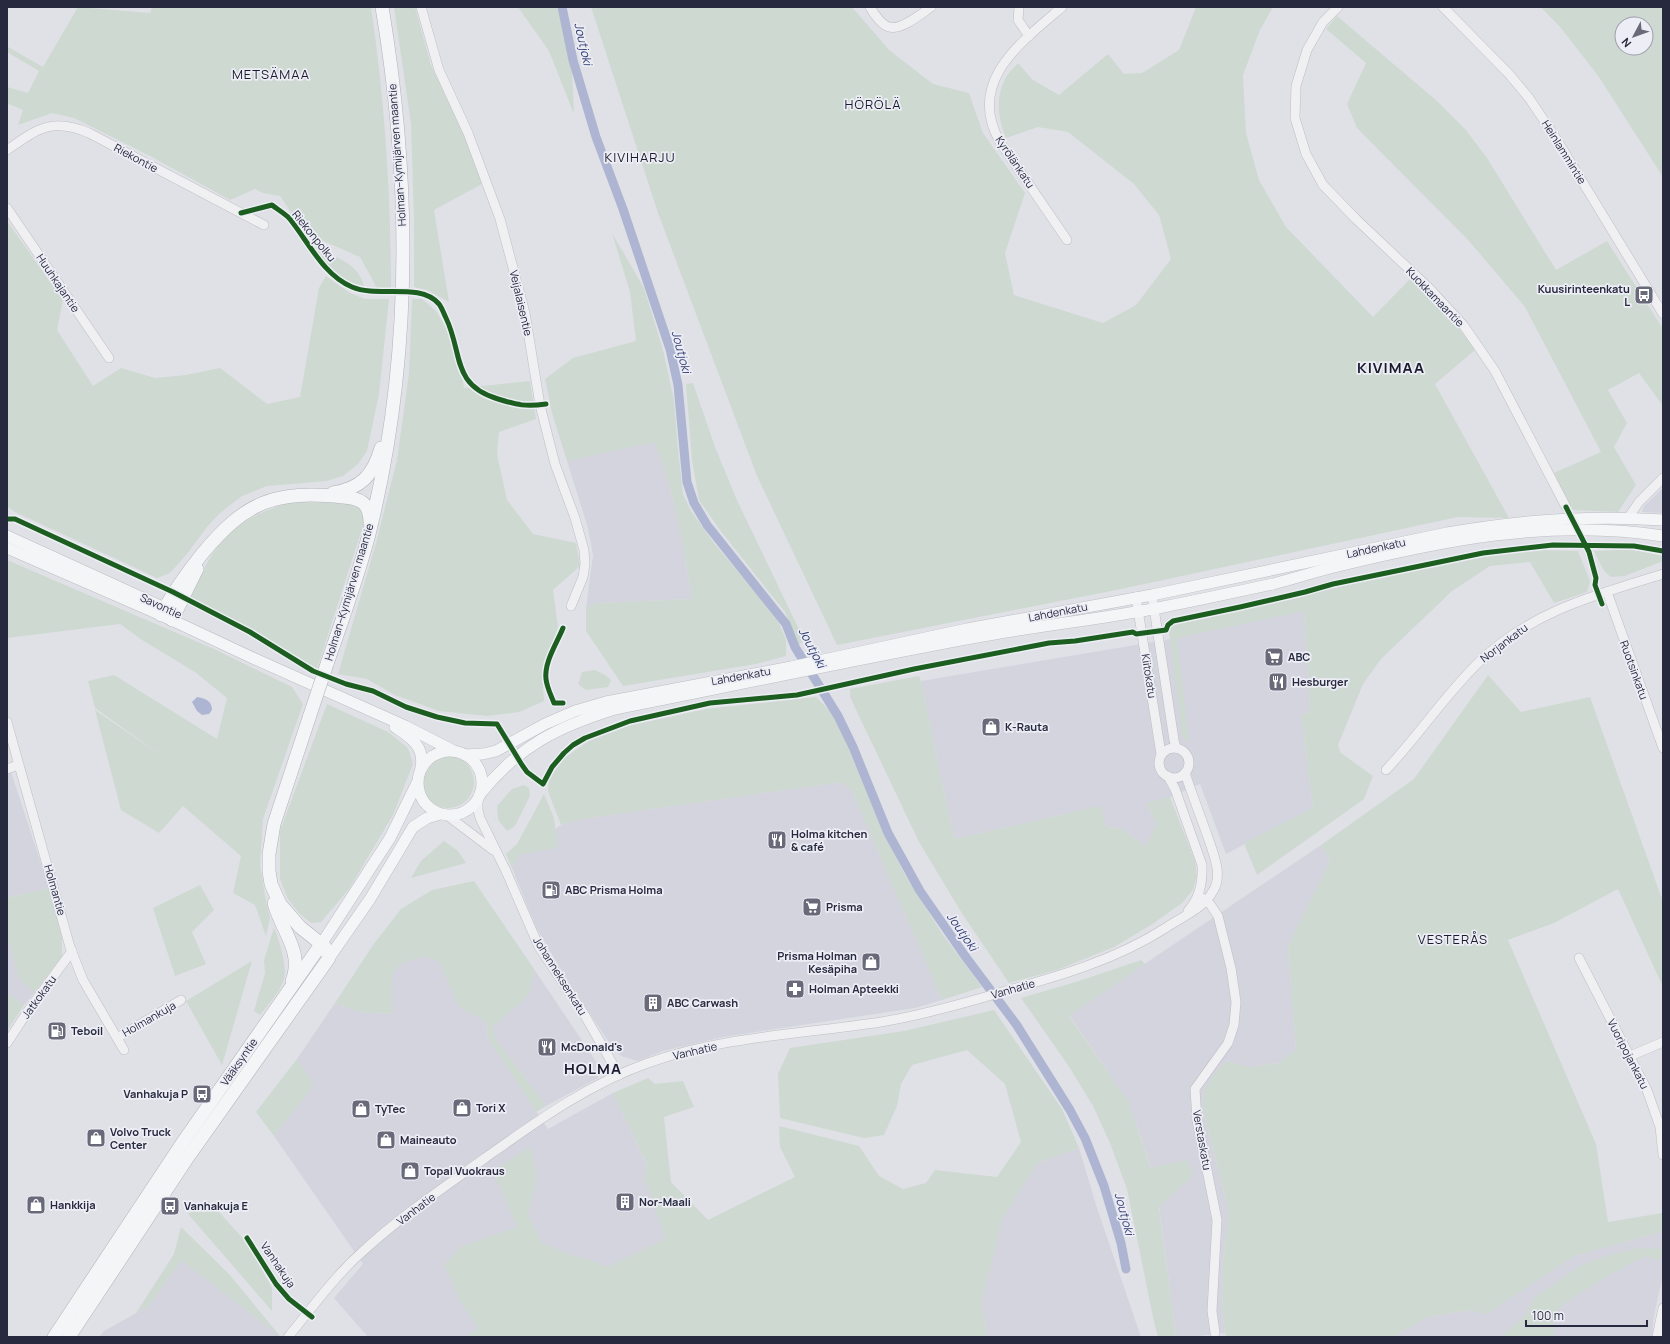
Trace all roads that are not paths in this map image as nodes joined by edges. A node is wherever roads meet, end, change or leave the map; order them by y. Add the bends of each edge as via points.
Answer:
1 (382, 7) edge
2 (421, 7) edge
3 (870, 7) edge
4 (931, 7) edge
5 (1019, 7) edge
6 (1338, 7) edge
7 (1443, 7) edge
8 (1060, 8) edge
9 (1028, 36) junction
10 (7, 150) edge
11 (7, 208) edge
12 (264, 225) dead end
13 (1067, 240) dead end
14 (1663, 314) edge
15 (109, 358) dead end
16 (393, 402) junction
17 (1663, 478) edge
18 (323, 495) junction
19 (1566, 507) dead end
20 (1628, 518) junction
21 (1663, 520) edge
22 (1554, 524) junction
23 (370, 530) junction
24 (7, 536) edge
25 (1663, 536) edge
26 (7, 548) edge
27 (1663, 574) edge
28 (1607, 592) junction
29 (1152, 595) junction
30 (1136, 597) junction
31 (571, 606) dead end
32 (1154, 609) junction
33 (1138, 612) junction
34 (169, 614) junction
35 (837, 661) junction
36 (792, 670) junction
37 (368, 709) junction
38 (7, 722) edge
39 (1176, 748) junction
40 (1663, 748) edge
41 (454, 751) junction
42 (1161, 754) junction
43 (465, 755) junction
44 (18, 765) junction
45 (421, 768) junction
46 (7, 769) edge
47 (1386, 770) dead end
48 (1184, 773) junction
49 (1168, 776) junction
50 (417, 783) junction
51 (479, 796) junction
52 (444, 815) junction
53 (497, 853) junction
54 (271, 884) junction
55 (1202, 897) junction
56 (322, 943) junction
57 (72, 951) junction
58 (329, 958) junction
59 (1579, 958) dead end
60 (283, 998) junction
61 (181, 1000) dead end
62 (117, 1038) junction
63 (1663, 1042) edge
64 (7, 1043) edge
65 (124, 1050) dead end
66 (1630, 1056) junction
67 (618, 1075) junction
68 (1663, 1155) edge
69 (1663, 1308) edge
70 (1215, 1334) dead end
71 (54, 1337) edge
72 (69, 1337) edge
73 (288, 1337) edge
74 (1657, 1337) edge

1 - 16 highway, Holman–Kymijärven maantie via 402,187 402,304
2 - 31 street, Veijalaisentie via 439,70 468,132 500,219 525,313 540,405 555,464 584,550 583,577
3 - 4 street via 889,27 897,28
5 - 9 street via 1018,20
6 - 19 street, Kuokkamaantie via 1323,22 1307,50 1296,86 1295,118 1306,154 1323,185 1430,289 1464,326 1495,371
7 - 14 street, Heinlammintie via 1513,78 1528,98 1557,140
8 - 9 street, Kyrölänkatu
9 - 13 street, Kyrölänkatu via 1003,64 995,80 989,96 990,118 1000,142
10 - 12 street, Riekontie via 34,131 54,126 73,126
11 - 15 street, Huuhkajantie
16 - 18 highway via 378,456 369,474 350,489
16 - 23 highway, Holman–Kymijärven maantie
17 - 20 street via 1638,502
18 - 23 highway via 362,501 369,510
18 - 34 highway via 288,496 259,504 233,521 208,547
20 - 21 main road, Lahdenkatu
20 - 22 main road, Lahdenkatu via 1584,517
22 - 25 main road, Lahdenkatu
22 - 29 main road, Lahdenkatu via 1491,525
22 - 32 main road, Lahdenkatu via 1417,549 1330,568 1273,584
23 - 54 highway, Holman–Kymijärven maantie, bridge via 271,835
24 - 34 main road, Savontie
26 - 34 main road, Savontie
27 - 28 street, Norjankatu
28 - 40 street, Ruotsinkatu
28 - 47 street, Norjankatu via 1537,619 1500,644 1461,681
29 - 30 main road, Lahdenkatu
29 - 32 street, Kiitokatu
30 - 33 street, Kiitokatu
30 - 35 main road, Lahdenkatu via 967,628
32 - 33 main road, Lahdenkatu
32 - 39 street, Kiitokatu
33 - 35 main road, Lahdenkatu
33 - 42 street, Kiitokatu
34 - 37 main road, Savontie via 255,659
35 - 36 main road, Lahdenkatu
36 - 43 main road, Lahdenkatu via 606,702 575,711 545,724 496,751
36 - 51 main road, Lahdenkatu via 615,709 587,718 524,750 506,764
37 - 41 main road, Savontie
37 - 45 main road, Savontie via 410,738 422,756
38 - 44 street, Holmantie
39 - 42 street via 1168,749
39 - 48 street via 1187,757 1188,766
41 - 43 main road
41 - 45 main road via 433,756
42 - 49 street via 1159,766
43 - 51 main road via 476,764 479,771
44 - 46 street
44 - 57 street, Holmantie
45 - 50 main road
48 - 49 street via 1177,777
48 - 55 street via 1217,866 1215,889
49 - 55 street via 1202,865
50 - 52 main road via 424,803
50 - 56 main road, Vääksyntie via 390,838
51 - 52 main road via 466,811
51 - 53 street, Johanneksenkatu via 480,818
52 - 53 street, Johanneksenkatu via 464,826
52 - 58 main road, Vääksyntie via 427,818 413,828 370,899
53 - 67 street, Johanneksenkatu via 539,947 584,1014
54 - 56 highway, Holman–Kymijärven maantie via 280,904 288,914 300,927
54 - 60 highway via 275,906 291,942 296,963 294,975
55 - 67 street, Vanhatie via 1180,919 1158,933 1106,959 1059,976 918,1015 768,1036 687,1051
55 - 70 street, Verstaskatu via 1214,909 1222,927 1236,1002 1234,1025 1228,1043 1195,1089 1197,1120 1217,1220 1212,1311
56 - 58 highway, Holman–Kymijärven maantie via 328,951
56 - 60 highway, Vääksyntie
57 - 62 street, Holmantie via 83,980
57 - 64 street, Jatkokatu
58 - 72 highway, Vääksyntie via 188,1157
59 - 66 street, Vuoripojankatu
60 - 71 highway, Vääksyntie via 181,1145
61 - 62 street, Holmankuja
62 - 65 street, Holmantie
63 - 66 street
66 - 68 street, Vuoripojankatu via 1656,1114
67 - 73 street, Vanhatie via 533,1124 380,1236 347,1267
69 - 74 street

